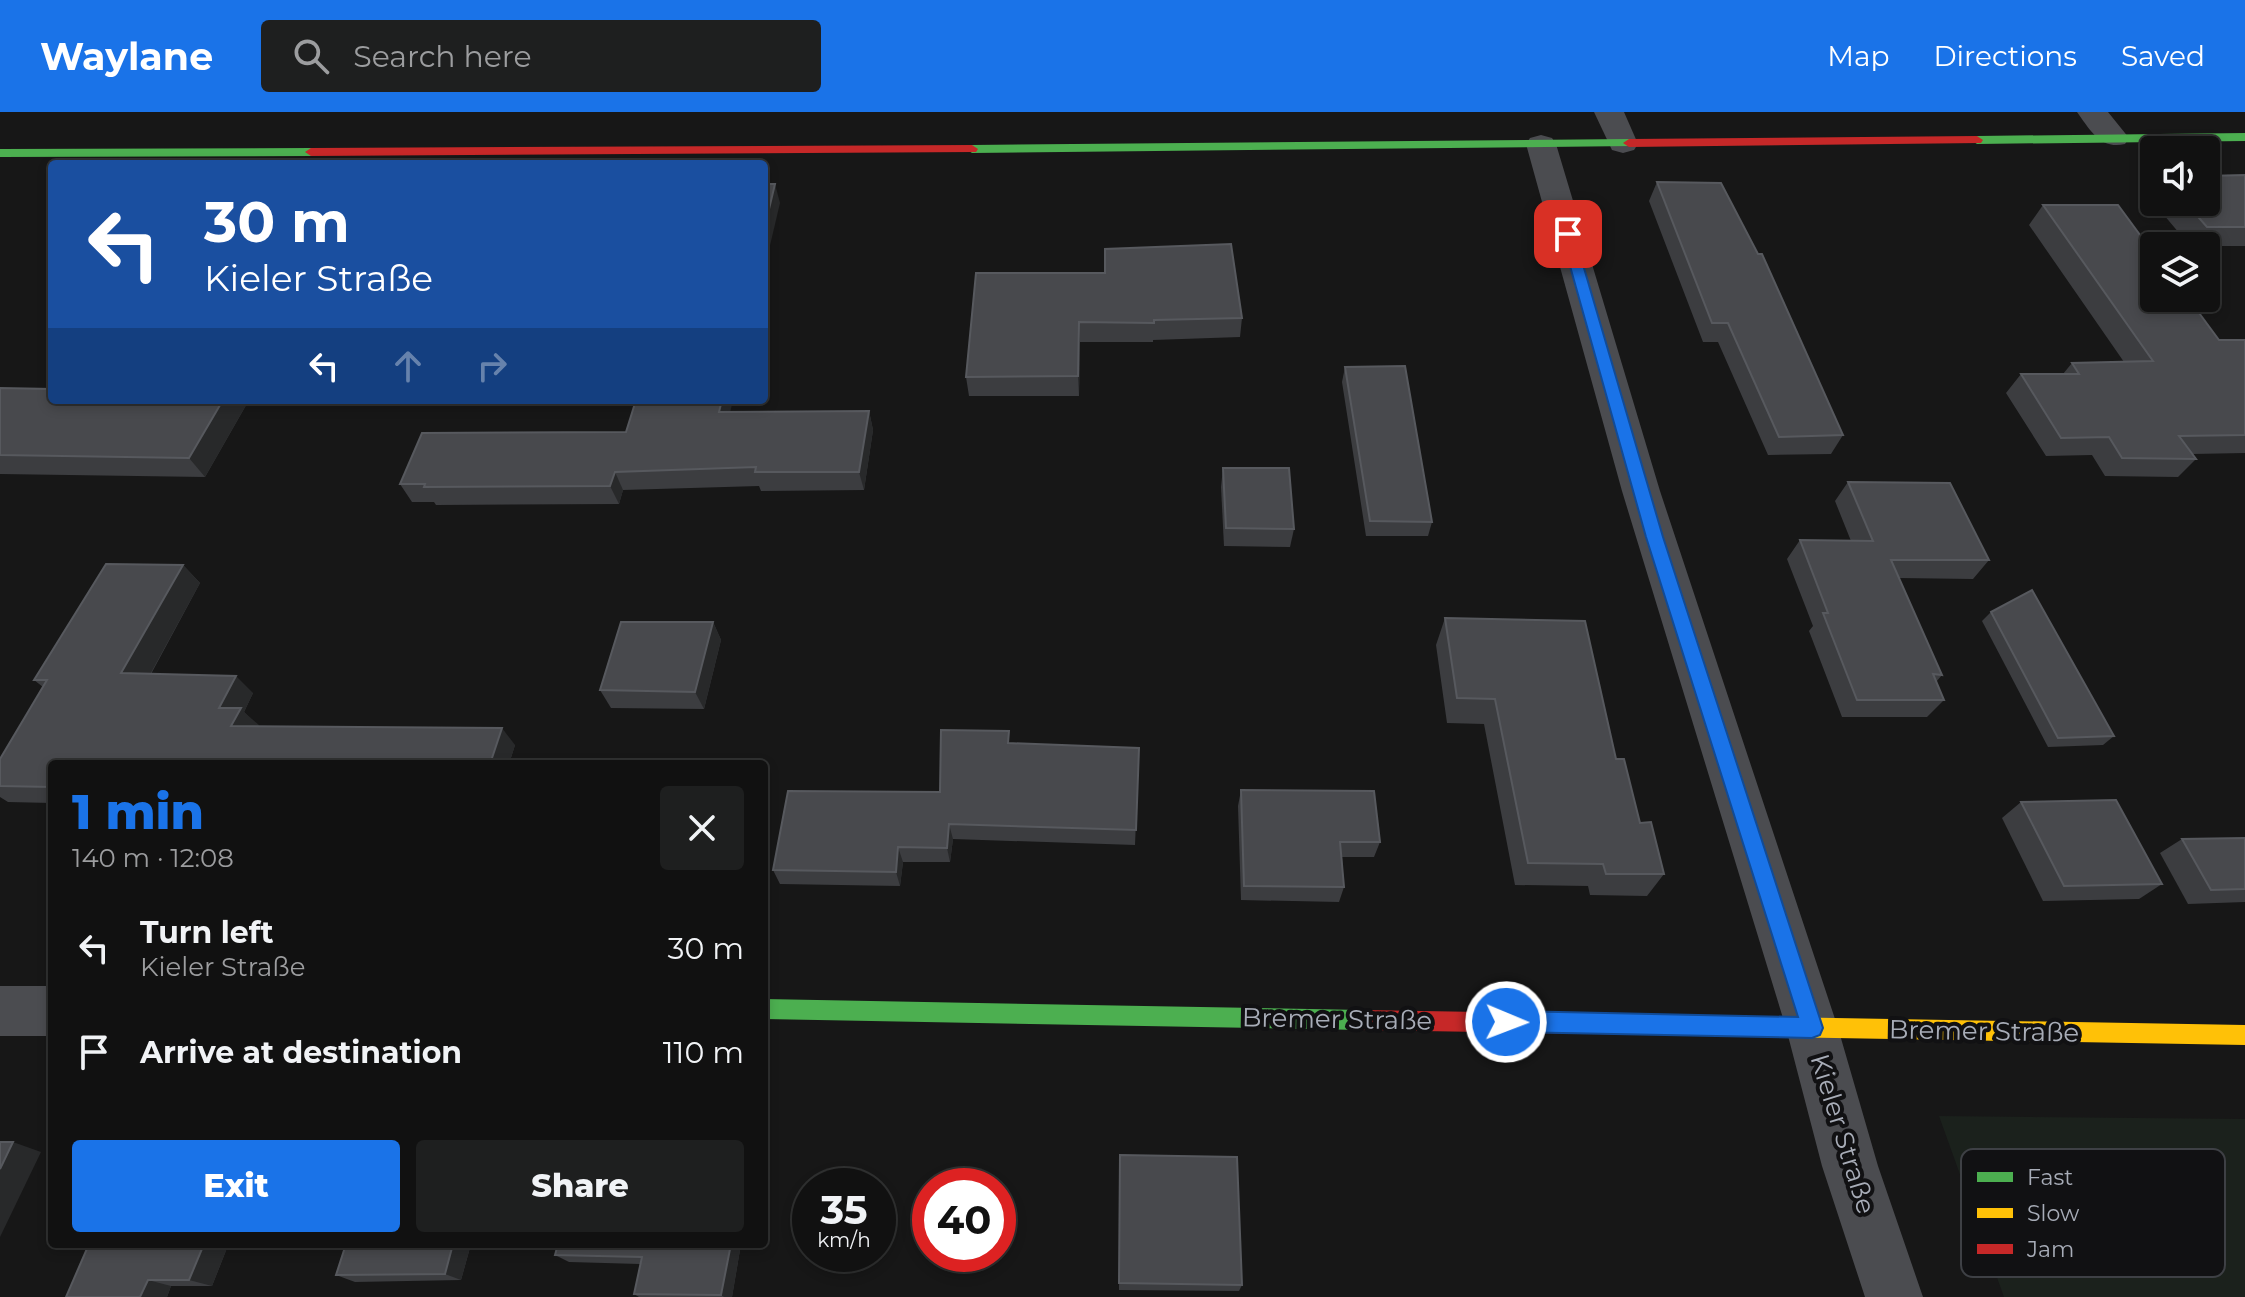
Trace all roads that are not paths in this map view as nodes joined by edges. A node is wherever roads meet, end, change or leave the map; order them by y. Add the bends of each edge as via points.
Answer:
1 (1609, 112) edge
2 (2092, 112) edge
3 (1273, 124) dead end
4 (2245, 137) edge
5 (2114, 138) junction
6 (1541, 144) junction
7 (1623, 144) junction
8 (1281, 147) junction
9 (0, 153) edge
10 (768, 1009) edge
11 (0, 1011) edge
12 (48, 1011) edge
13 (1812, 1028) junction
14 (2245, 1035) edge
15 (1894, 1297) edge

1 - 7 street
2 - 5 street
3 - 8 street
4 - 5 street
5 - 7 street
6 - 7 street
6 - 8 street
6 - 13 street, Kieler Straße via 1645,506
8 - 9 street
10 - 13 street, Bremer Straße
11 - 12 street
13 - 14 street, Bremer Straße
13 - 15 street, Kieler Straße

